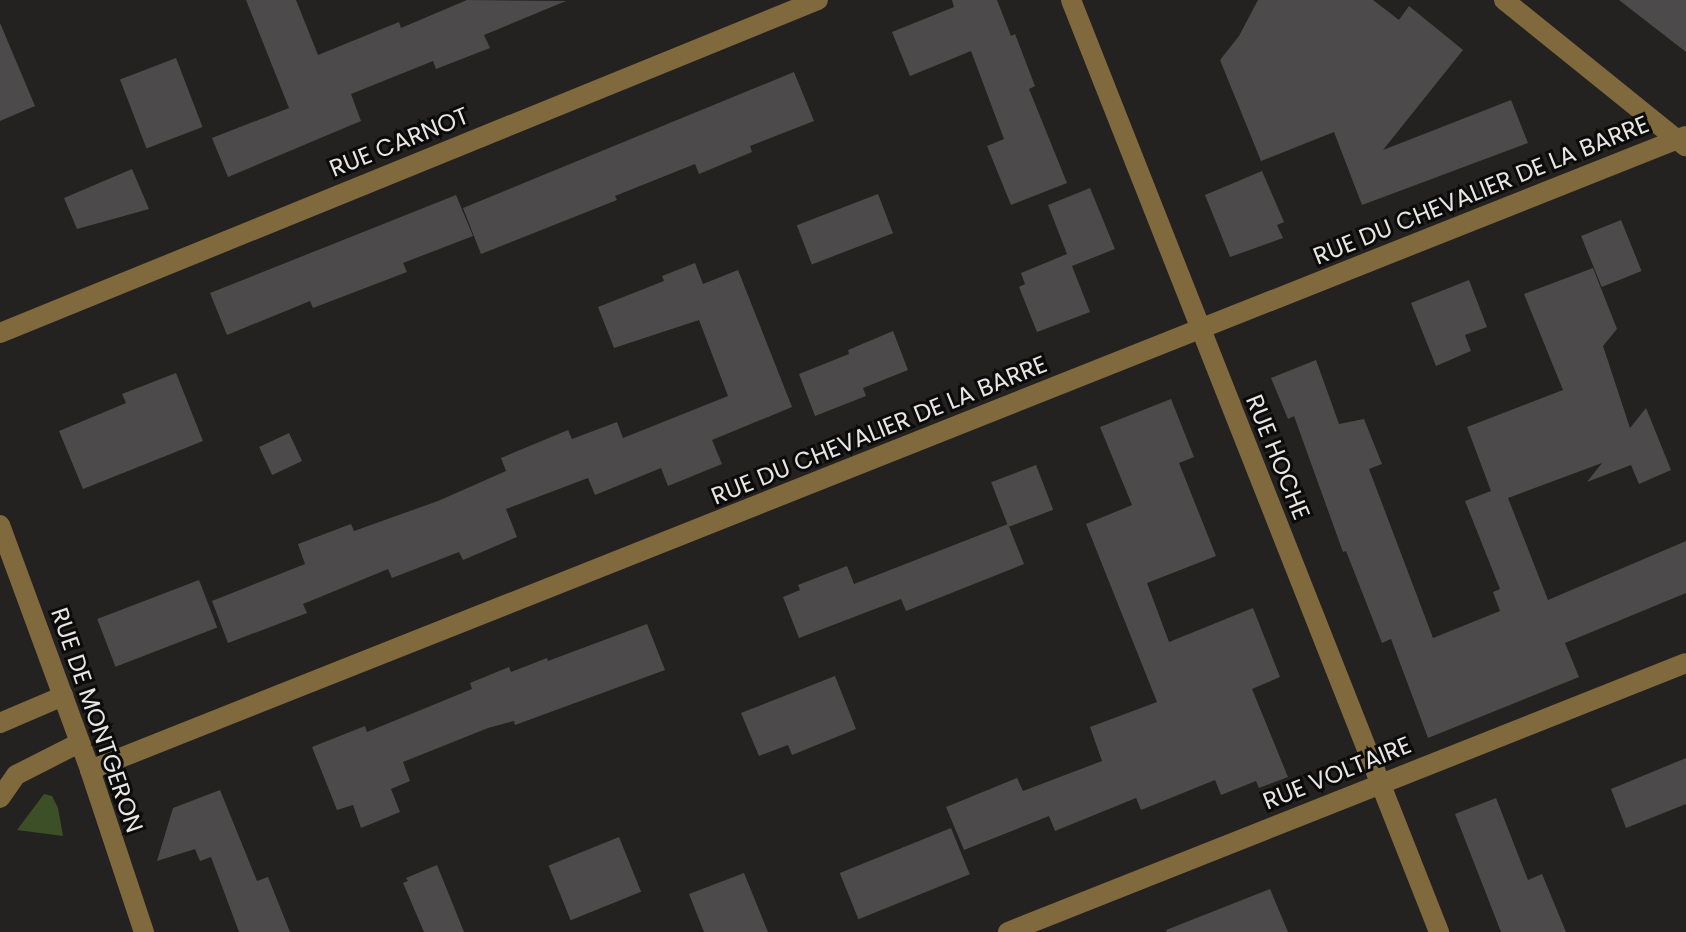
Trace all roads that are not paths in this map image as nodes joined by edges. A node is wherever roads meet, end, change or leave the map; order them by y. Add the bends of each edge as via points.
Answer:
1 (818, 0) edge
2 (1071, 0) edge
3 (1504, 0) edge
4 (1683, 141) edge
5 (1200, 330) junction
6 (0, 333) edge
7 (0, 525) edge
8 (1686, 663) edge
9 (63, 696) junction
10 (0, 723) edge
11 (79, 743) junction
12 (90, 770) junction
13 (1380, 784) junction
14 (0, 798) edge
15 (144, 932) edge
16 (1008, 932) edge
17 (1439, 932) edge

1 - 6 street, RUE CARNOT
2 - 5 street, RUE HOCHE
3 - 4 street
4 - 5 street, RUE DU CHEVALIER DE LA BARRE
5 - 12 street, RUE DU CHEVALIER DE LA BARRE
5 - 13 street, RUE HOCHE
7 - 9 street, RUE DE MONTGERON
8 - 13 street, RUE VOLTAIRE
9 - 10 street
9 - 11 street, RUE DE MONTGERON
11 - 12 street, RUE DE MONTGERON
11 - 14 street via 16,775
12 - 15 street, RUE DE MONTGERON
13 - 16 street, RUE VOLTAIRE
13 - 17 street, RUE HOCHE

